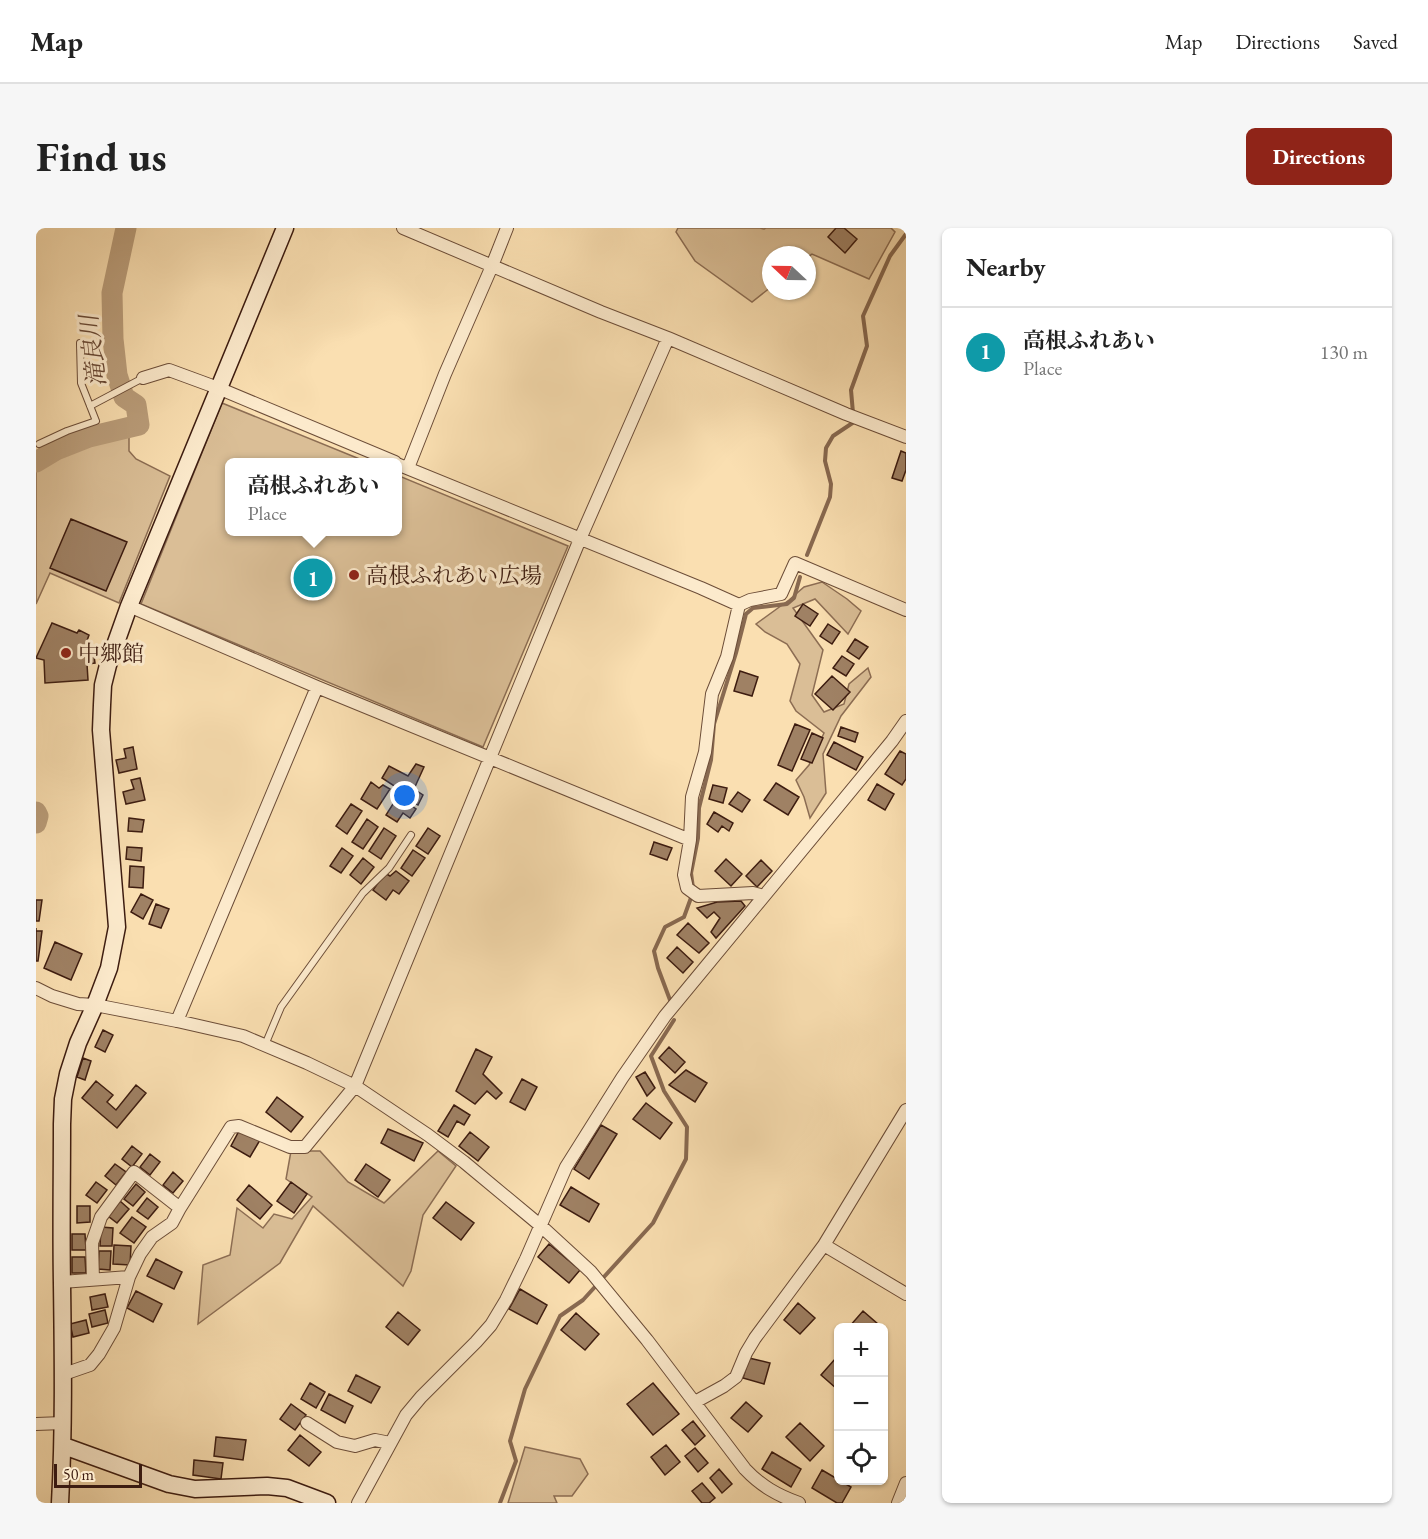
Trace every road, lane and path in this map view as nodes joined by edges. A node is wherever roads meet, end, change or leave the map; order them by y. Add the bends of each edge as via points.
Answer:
1 (285, 228) edge
2 (403, 228) edge
3 (507, 228) edge
4 (492, 266) junction
5 (668, 338) junction
6 (80, 343) dead end
7 (143, 378) joint
8 (218, 388) junction
9 (90, 406) junction
10 (906, 438) edge
11 (39, 444) dead end
12 (383, 458) edge
13 (402, 461) edge
14 (402, 466) edge
15 (580, 539) junction
16 (739, 605) junction
17 (129, 606) junction
18 (906, 610) edge
19 (317, 687) junction
20 (906, 721) edge
21 (491, 758) junction
22 (411, 835) dead end
23 (690, 840) junction
24 (764, 896) junction
25 (36, 988) edge
26 (95, 1005) junction
27 (177, 1021) junction
28 (265, 1045) junction
29 (355, 1086) junction
30 (906, 1110) edge
31 (180, 1208) junction
32 (541, 1226) junction
33 (824, 1245) junction
34 (129, 1277) junction
35 (93, 1280) junction
36 (62, 1282) junction
37 (906, 1294) edge
38 (64, 1374) junction
39 (695, 1402) junction
40 (308, 1423) dead end
41 (36, 1424) edge
42 (63, 1424) junction
43 (390, 1443) junction
44 (63, 1446) junction
45 (906, 1483) edge
46 (60, 1503) edge
47 (327, 1503) edge
48 (358, 1503) edge
49 (799, 1503) edge
50 (898, 1503) edge

1 - 8 street
2 - 4 street
3 - 4 street
4 - 5 street
4 - 13 street
5 - 10 street
5 - 15 street
6 - 9 lane via 81,383
7 - 8 street via 169,370
7 - 9 lane
8 - 12 street
8 - 17 street
9 - 11 lane via 96,421
14 - 15 street
15 - 16 street
15 - 21 street
16 - 18 street via 781,594 795,563
16 - 23 street via 727,657 712,694 705,752 692,798
17 - 19 street
17 - 26 street via 103,685 102,729 117,927 109,968
19 - 21 street
19 - 27 street
20 - 24 street
21 - 23 street
21 - 29 street
22 - 28 lane via 389,868 363,893 281,1007
23 - 24 street via 684,875 687,888 698,896
24 - 32 street via 665,1016 621,1078 566,1167
25 - 26 street via 78,1004
26 - 27 street
26 - 36 street via 78,1043 63,1099
27 - 28 street
28 - 29 street
29 - 31 street via 304,1147 290,1147 238,1125 231,1127
29 - 32 street via 464,1162
30 - 33 street
31 - 34 street via 172,1223 153,1237 140,1254
31 - 35 street via 135,1172 100,1217 92,1243
32 - 39 street via 608,1291
32 - 43 street via 491,1325 421,1397
33 - 37 street
33 - 39 street via 755,1338 736,1377
34 - 35 street
34 - 38 street via 114,1328 99,1354 90,1365
35 - 36 street
36 - 38 street
38 - 42 street
39 - 49 street via 758,1483
40 - 43 street via 337,1442 355,1446 375,1440
41 - 42 street
42 - 44 street
43 - 48 street
44 - 46 street
44 - 47 street via 195,1490 267,1486 287,1488
45 - 50 street

